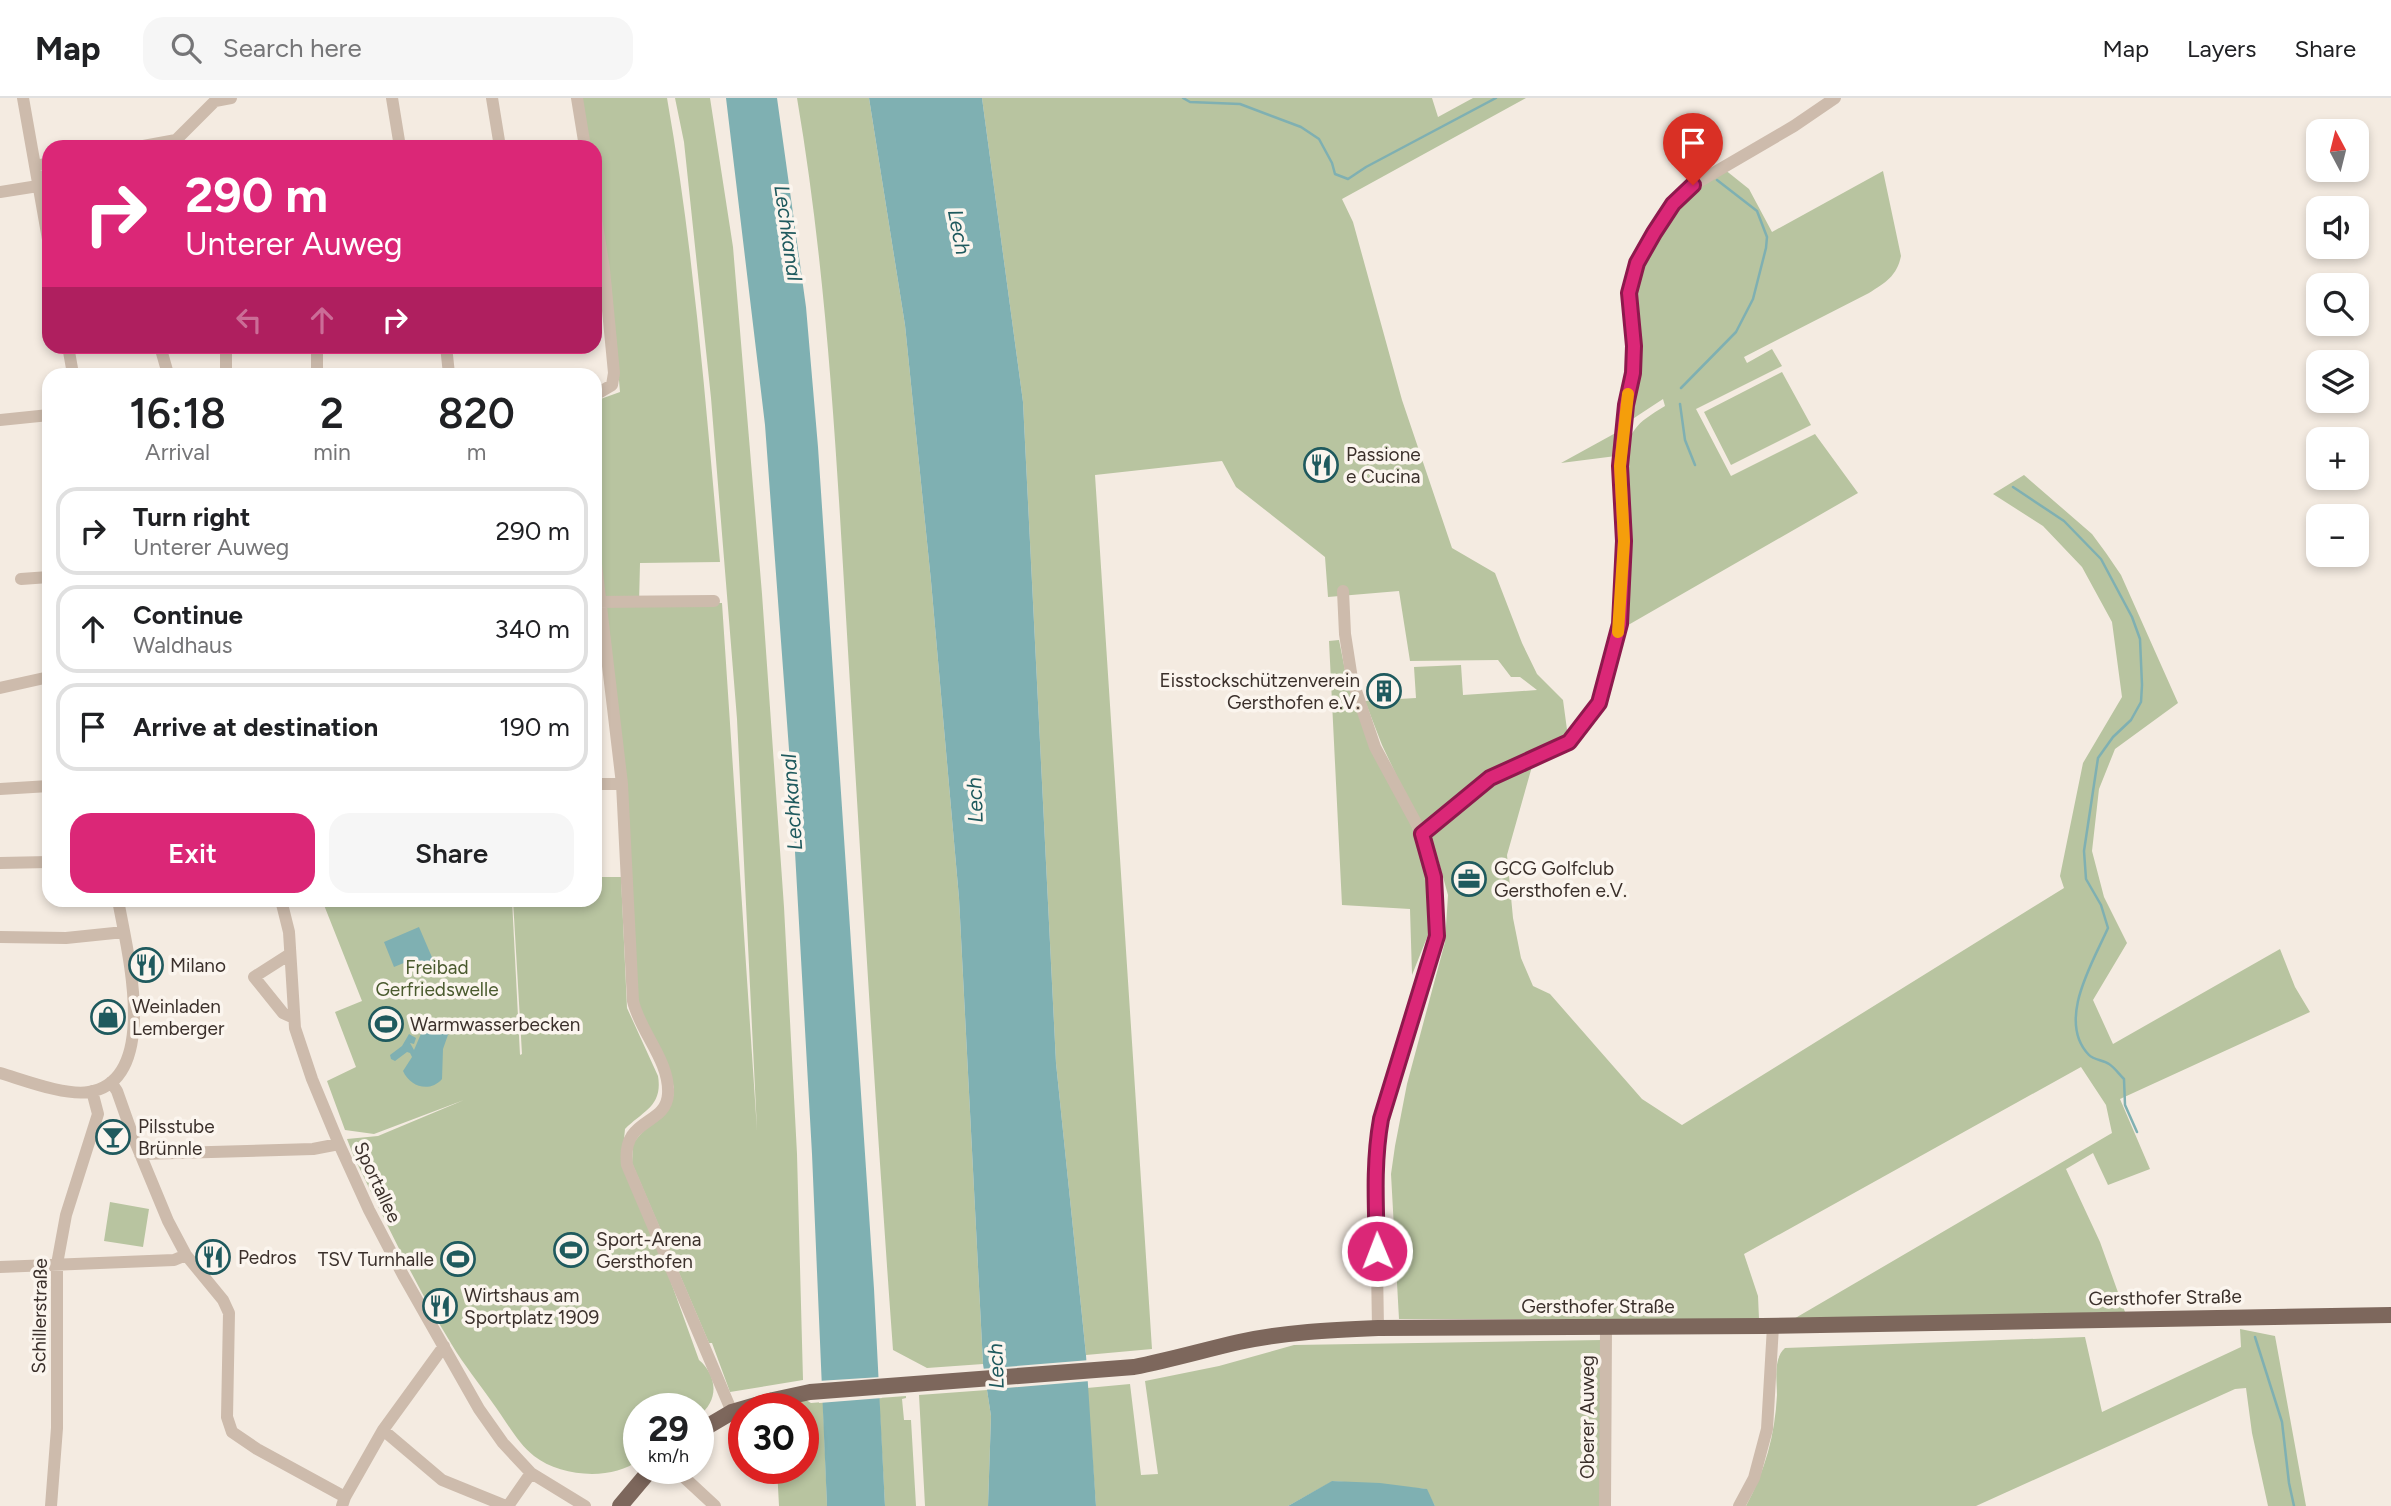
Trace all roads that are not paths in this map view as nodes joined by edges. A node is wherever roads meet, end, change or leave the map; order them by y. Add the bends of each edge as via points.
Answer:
1 (23, 98) edge
2 (231, 98) edge
3 (392, 98) edge
4 (492, 98) edge
5 (577, 98) edge
6 (1835, 98) edge
7 (181, 140) edge
8 (399, 140) edge
9 (499, 140) edge
10 (584, 140) edge
11 (42, 164) edge
12 (35, 166) junction
13 (38, 186) junction
14 (0, 192) edge
15 (42, 207) edge
16 (602, 292) edge
17 (602, 392) edge
18 (42, 416) edge
19 (0, 420) edge
20 (42, 578) edge
21 (21, 579) dead end
22 (1343, 591) dead end
23 (714, 601) dead end
24 (602, 602) edge
25 (602, 632) edge
26 (42, 679) edge
27 (0, 688) edge
28 (602, 784) edge
29 (622, 784) junction
30 (42, 786) edge
31 (0, 789) edge
32 (1422, 834) junction
33 (42, 862) edge
34 (0, 863) edge
35 (119, 907) edge
36 (283, 907) edge
37 (124, 932) junction
38 (0, 937) edge
39 (290, 954) junction
40 (294, 1018) junction
41 (0, 1073) edge
42 (111, 1082) junction
43 (92, 1091) junction
44 (339, 1144) junction
45 (140, 1154) junction
46 (186, 1255) junction
47 (57, 1265) junction
48 (0, 1267) edge
49 (2391, 1315) edge
50 (1773, 1326) junction
51 (1378, 1328) junction
52 (1605, 1328) junction
53 (444, 1346) junction
54 (805, 1393) edge
55 (728, 1403) edge
56 (383, 1430) junction
57 (531, 1473) junction
58 (639, 1484) edge
59 (691, 1484) edge
60 (343, 1502) edge
61 (51, 1506) edge
62 (507, 1506) edge
63 (585, 1506) edge
64 (620, 1506) edge
65 (715, 1506) edge
66 (1605, 1506) edge
67 (1739, 1506) edge

1 - 12 street
2 - 7 street via 215,101
3 - 8 street
4 - 9 street
5 - 10 street
6 - 32 street via 1693,185 1673,204 1637,263 1629,293 1633,373 1620,466 1624,541 1620,624 1599,703 1569,742 1490,778
11 - 12 street
12 - 13 street
13 - 14 street
13 - 15 street
16 - 17 street via 614,379
18 - 19 street
20 - 21 street
22 - 32 street via 1352,679 1375,747
23 - 24 street
25 - 29 street
26 - 27 street
28 - 29 street
29 - 55 street via 633,1001 668,1091 659,1113 628,1139 627,1165
30 - 31 street
32 - 51 street via 1434,877 1437,936 1377,1142
33 - 34 street
35 - 37 street
36 - 39 street, Sportallee
37 - 38 street via 66,938
37 - 42 street via 135,1011 124,1065
39 - 40 street, Sportallee
39 - 40 street via 254,977 283,1013
40 - 44 street, Sportallee via 312,1079
41 - 43 street via 67,1090
42 - 43 street
42 - 45 street
43 - 47 street, Schillerstraße via 97,1114 66,1215
44 - 45 street via 313,1149
44 - 53 street, Sportallee via 399,1268
45 - 46 street
46 - 47 street via 174,1260
46 - 60 street via 229,1313 227,1417 232,1432
47 - 48 street
47 - 61 street, Schillerstraße via 57,1428
49 - 50 main road, Gersthofer Straße
50 - 52 main road, Gersthofer Straße
50 - 67 street via 1767,1429 1754,1478
51 - 52 main road, Gersthofer Straße
51 - 54 main road, Gersthofer Straße via 1284,1334 1119,1368
52 - 66 street, Oberer Auweg
53 - 56 street
53 - 57 street, Sportallee via 479,1409
56 - 60 street
56 - 62 street via 442,1480
57 - 62 street
57 - 63 street, Sportallee
58 - 64 main road
59 - 65 street

